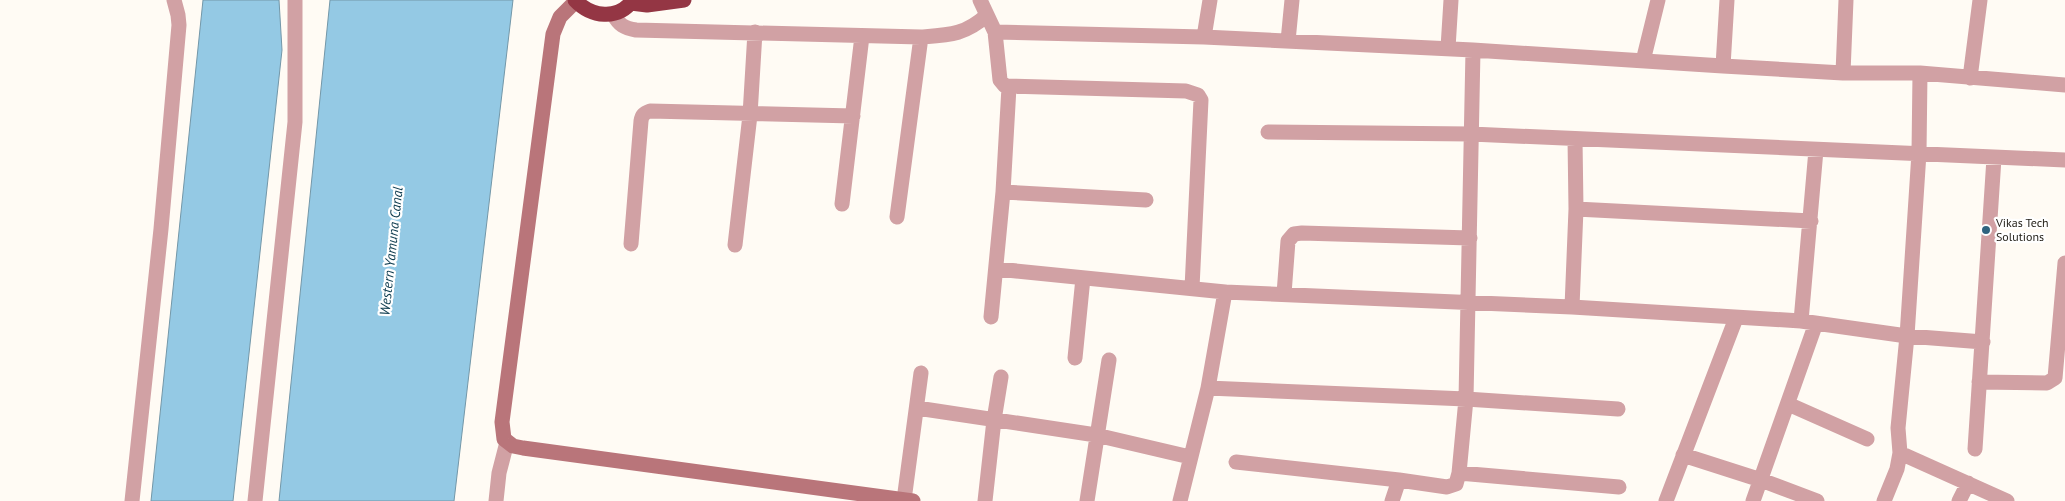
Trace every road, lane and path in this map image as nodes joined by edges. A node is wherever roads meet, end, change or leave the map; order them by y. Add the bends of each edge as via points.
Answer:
1 (174, 0) edge
2 (295, 0) edge
3 (576, 0) edge
4 (684, 0) edge
5 (980, 0) edge
6 (1210, 0) edge
7 (1292, 0) edge
8 (1451, 0) edge
9 (1658, 0) edge
10 (1727, 0) edge
11 (1846, 0) edge
12 (1980, 0) edge
13 (632, 2) edge
14 (613, 14) junction
15 (987, 15) junction
16 (755, 32) junction
17 (994, 32) junction
18 (862, 36) junction
19 (921, 37) junction
20 (1204, 37) junction
21 (1288, 41) junction
22 (1448, 48) junction
23 (1473, 50) junction
24 (1643, 62) junction
25 (1723, 66) junction
26 (1843, 73) junction
27 (1920, 73) junction
28 (1970, 78) junction
29 (2065, 84) edge
30 (1009, 87) junction
31 (750, 115) junction
32 (853, 116) junction
33 (1268, 132) dead end
34 (1471, 134) junction
35 (1575, 139) junction
36 (1816, 150) junction
37 (1919, 153) junction
38 (1994, 158) junction
39 (2065, 160) edge
40 (1003, 192) junction
41 (1146, 200) dead end
42 (842, 204) dead end
43 (1576, 208) junction
44 (897, 217) dead end
45 (1811, 221) junction
46 (1470, 238) junction
47 (631, 244) dead end
48 (735, 245) dead end
49 (2065, 263) edge
50 (997, 269) junction
51 (1084, 278) junction
52 (1192, 288) junction
53 (1225, 292) junction
54 (1284, 294) junction
55 (1469, 302) junction
56 (1572, 307) junction
57 (991, 317) dead end
58 (1736, 318) junction
59 (1801, 321) junction
60 (1816, 323) junction
61 (1907, 336) junction
62 (1983, 342) junction
63 (1075, 358) dead end
64 (1109, 360) dead end
65 (921, 373) dead end
66 (1001, 377) dead end
67 (1979, 382) junction
68 (1208, 388) junction
69 (1466, 399) junction
70 (1788, 404) junction
71 (917, 408) junction
72 (1618, 409) dead end
73 (994, 420) junction
74 (1096, 435) junction
75 (1868, 439) dead end
76 (507, 442) junction
77 (1975, 449) dead end
78 (1900, 453) junction
79 (1683, 455) junction
80 (1190, 457) junction
81 (1236, 462) dead end
82 (1459, 474) junction
83 (1399, 480) junction
84 (1761, 480) junction
85 (1968, 483) junction
86 (1619, 487) dead end
87 (909, 500) edge
88 (132, 501) edge
89 (255, 501) edge
90 (496, 501) edge
91 (986, 501) edge
92 (1088, 501) edge
93 (1180, 501) edge
94 (1392, 501) edge
95 (1666, 501) edge
96 (1753, 501) edge
97 (1817, 501) edge
98 (1884, 501) edge
99 (1959, 501) edge
100 (2007, 501) edge

1 - 88 street via 179,25 172,119
2 - 89 street via 295,122
3 - 14 highway via 592,13
3 - 76 street via 560,16 552,34 502,422
4 - 13 highway via 647,5
5 - 15 street
6 - 20 street
7 - 21 street
8 - 22 street
9 - 24 street
10 - 25 street
11 - 26 street
12 - 28 street
13 - 14 highway
14 - 16 street via 618,23 636,30
15 - 17 street
15 - 19 street via 965,31
16 - 18 street
16 - 31 street
17 - 20 street
17 - 30 street via 1001,84
18 - 19 street
18 - 32 street
19 - 44 street
20 - 21 street
21 - 22 street
22 - 23 street
23 - 24 street
23 - 34 street
24 - 25 street
25 - 26 street
26 - 27 street
27 - 28 street
27 - 37 street
28 - 29 street
30 - 40 street
30 - 52 street via 1186,91 1198,94
31 - 32 street
31 - 47 street via 650,111 642,115
31 - 48 street
32 - 42 street
33 - 34 street
34 - 35 street
34 - 46 street
35 - 36 street
35 - 43 street
36 - 37 street
36 - 45 street
37 - 38 street
37 - 61 street
38 - 39 street
38 - 62 street
40 - 41 street
40 - 50 street
43 - 45 street
43 - 56 street
45 - 59 street
46 - 54 street via 1294,234 1288,241
46 - 55 street
49 - 67 street via 2055,378 2047,383
50 - 51 street
50 - 57 street
51 - 52 street
51 - 63 street
52 - 53 street
53 - 54 street
53 - 68 street
54 - 55 street
55 - 56 street
55 - 69 street
56 - 58 street
58 - 59 street
58 - 79 street
59 - 60 street
60 - 61 street
60 - 70 street
61 - 62 street
61 - 78 street via 1898,428
62 - 67 street
64 - 74 street
65 - 71 street
66 - 73 street
67 - 77 street
68 - 69 street
68 - 80 street
69 - 72 street
69 - 82 street
70 - 75 street
70 - 84 street
71 - 73 street
71 - 87 street
73 - 74 street
73 - 91 street
74 - 80 street
74 - 92 street
76 - 87 street via 523,448
76 - 90 street
78 - 85 street
78 - 98 street
79 - 84 street
79 - 95 street
80 - 93 street
81 - 83 street
82 - 83 street via 1455,486 1447,487
82 - 86 street
83 - 94 street
84 - 96 street
84 - 97 street
85 - 99 street
85 - 100 street

